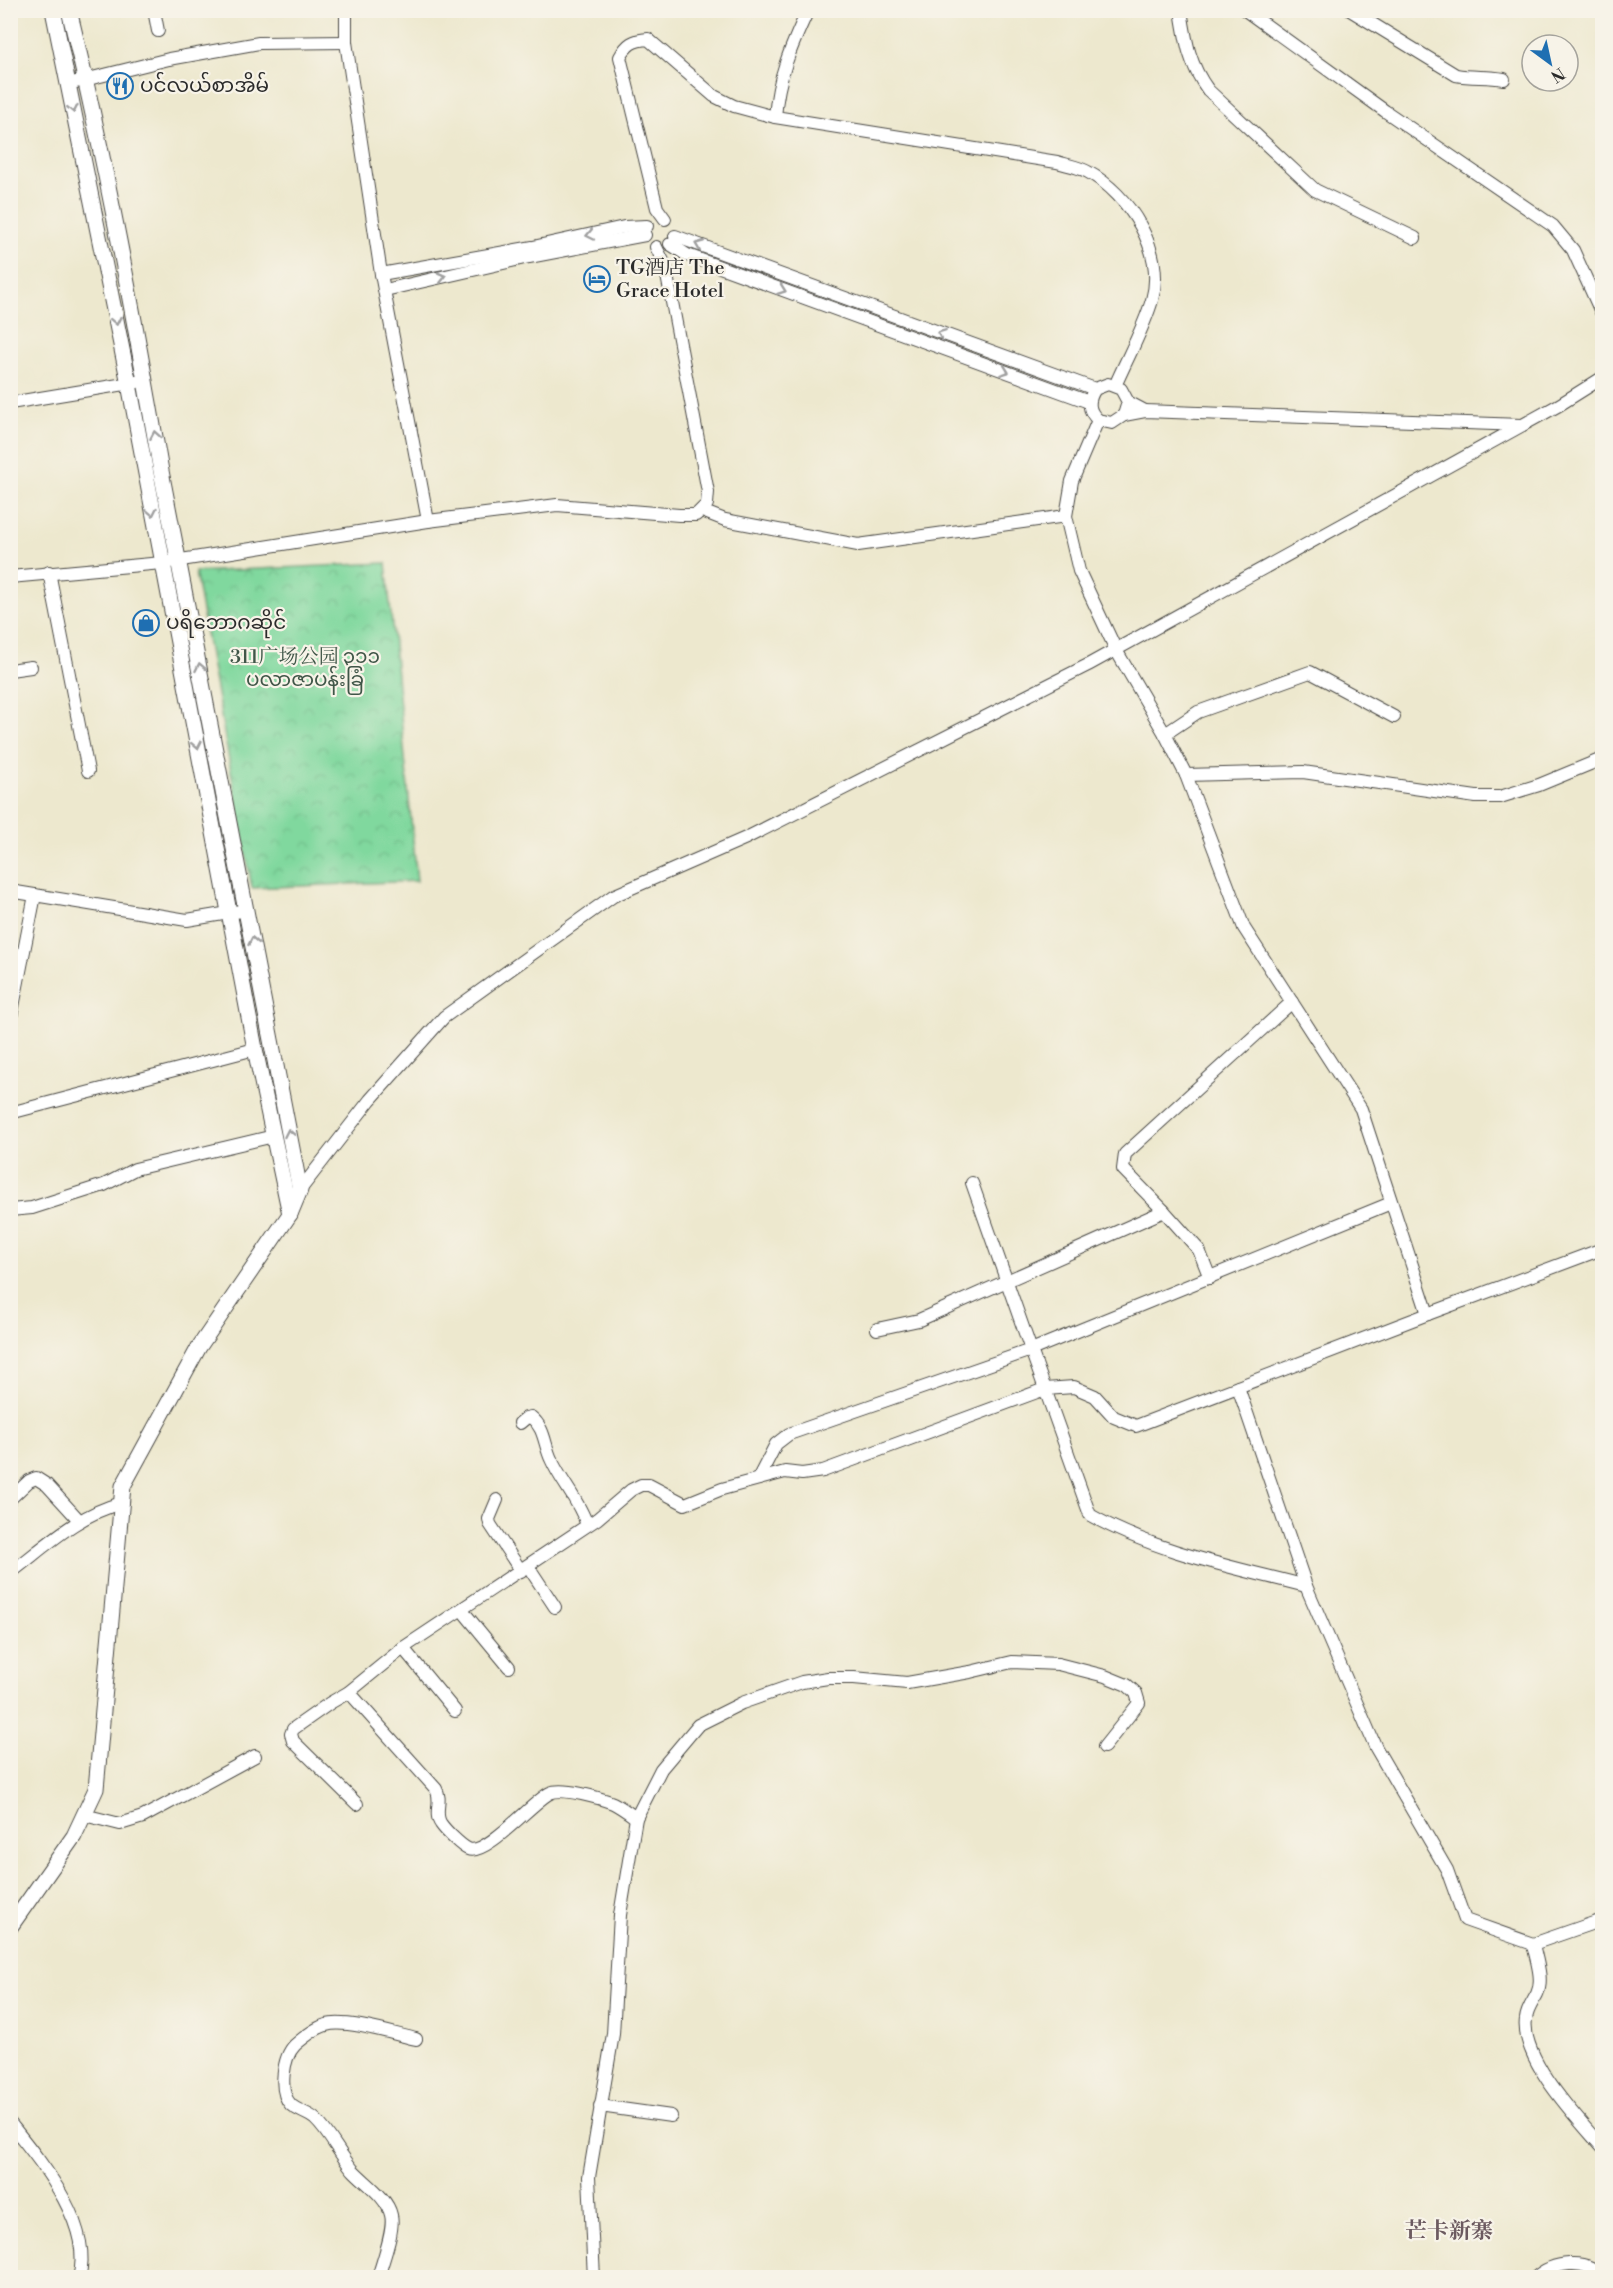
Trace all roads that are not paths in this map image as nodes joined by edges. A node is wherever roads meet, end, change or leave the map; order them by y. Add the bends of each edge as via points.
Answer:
1 (53, 10) edge
2 (69, 10) edge
3 (154, 10) edge
4 (346, 10) edge
5 (808, 10) edge
6 (1181, 10) edge
7 (1245, 10) edge
8 (1350, 10) edge
9 (74, 29) junction
10 (158, 31) dead end
11 (58, 32) junction
12 (346, 42) junction
13 (1504, 79) dead end
14 (86, 80) junction
15 (68, 84) junction
16 (776, 117) junction
17 (111, 208) junction
18 (93, 209) junction
19 (653, 225) junction
20 (1414, 238) dead end
21 (667, 243) junction
22 (754, 266) junction
23 (381, 274) junction
24 (750, 278) junction
25 (385, 290) junction
26 (128, 291) junction
27 (110, 293) junction
28 (870, 308) junction
29 (1602, 314) edge
30 (865, 320) junction
31 (987, 350) junction
32 (982, 363) junction
33 (1602, 378) edge
34 (145, 381) junction
35 (129, 384) junction
36 (1115, 386) junction
37 (1095, 389) junction
38 (1089, 402) junction
39 (1128, 402) junction
40 (10, 403) edge
41 (1145, 411) junction
42 (1124, 415) junction
43 (1098, 420) junction
44 (1521, 425) junction
45 (153, 472) junction
46 (702, 511) junction
47 (1066, 516) junction
48 (428, 521) junction
49 (180, 560) junction
50 (162, 563) junction
51 (49, 572) junction
52 (10, 577) edge
53 (1116, 650) junction
54 (31, 667) dead end
55 (10, 670) edge
56 (207, 701) junction
57 (189, 705) junction
58 (1394, 717) dead end
59 (1165, 734) junction
60 (1602, 759) edge
61 (88, 771) dead end
62 (1186, 775) junction
63 (227, 806) junction
64 (209, 810) junction
65 (10, 891) edge
66 (35, 895) junction
67 (247, 910) junction
68 (229, 914) junction
69 (1292, 1002) junction
70 (10, 1022) edge
71 (255, 1049) junction
72 (10, 1113) edge
73 (274, 1136) junction
74 (972, 1183) dead end
75 (300, 1190) junction
76 (1391, 1203) junction
77 (10, 1210) edge
78 (1164, 1211) junction
79 (290, 1214) junction
80 (1602, 1249) edge
81 (1210, 1278) junction
82 (1008, 1281) junction
83 (1428, 1314) junction
84 (877, 1329) dead end
85 (1031, 1350) junction
86 (1238, 1387) junction
87 (1045, 1389) junction
88 (520, 1423) dead end
89 (759, 1479) junction
90 (10, 1499) edge
91 (497, 1500) dead end
92 (122, 1503) junction
93 (79, 1520) junction
94 (588, 1525) junction
95 (524, 1568) junction
96 (10, 1573) edge
97 (1306, 1586) junction
98 (555, 1607) dead end
99 (462, 1610) junction
100 (403, 1648) junction
101 (509, 1667) dead end
102 (349, 1692) junction
103 (455, 1711) dead end
104 (1104, 1747) dead end
105 (255, 1756) dead end
106 (357, 1804) dead end
107 (84, 1815) junction
108 (636, 1818) junction
109 (1602, 1920) edge
110 (10, 1927) edge
111 (1533, 1944) junction
112 (416, 2039) dead end
113 (600, 2106) junction
114 (671, 2116) dead end
115 (10, 2123) edge
116 (1602, 2147) edge
117 (79, 2277) edge
118 (378, 2277) edge
119 (594, 2277) edge
120 (1535, 2277) edge
121 (1602, 2277) edge

1 - 11 main road
2 - 9 main road
3 - 10 street
4 - 12 street
5 - 16 street via 786,58
6 - 20 street via 1195,72 1208,90 1315,190
7 - 29 street via 1553,226 1573,250
8 - 13 street via 1456,75
9 - 11 main road
9 - 14 main road
11 - 15 main road
12 - 14 street via 259,43 169,59
12 - 23 street
14 - 15 street
14 - 17 main road
15 -> 18 main road
16 - 19 street via 734,106 714,96 648,39 635,39 626,46 620,57 657,208
16 - 36 street via 1057,162 1086,171 1105,183 1120,196 1145,234 1156,277 1152,300
17 - 18 main road
17 - 26 main road
18 - 27 main road
19 - 21 street via 649,243
19 - 21 street via 674,227
19 -> 23 street via 624,227
25 -> 19 street
22 -> 21 street
21 - 24 street via 687,255
21 - 46 street via 665,265 708,492
22 - 24 street
22 - 28 street
23 - 25 street
24 -> 30 street
25 - 48 street
26 - 27 main road
26 - 34 main road
27 -> 35 main road
28 - 30 street
31 -> 28 street
30 - 32 street
31 - 32 street
31 - 37 street
32 -> 38 street
33 - 44 street
34 - 35 street
45 -> 34 main road
35 - 40 street
35 - 45 main road
36 - 37 street via 1108,384
36 - 39 street
37 - 38 street
38 - 43 street
39 - 41 street
39 - 42 street
41 - 42 street
41 - 44 street
42 - 43 street via 1112,423
43 - 47 street via 1072,481
44 - 53 street
45 - 49 main road
45 -> 50 main road
46 - 47 street via 725,520 858,545
46 - 48 street via 690,516 557,505
47 - 53 street via 1079,570
48 - 49 street
49 - 50 street
56 -> 49 main road
50 - 51 street
50 - 57 main road
51 - 52 street
51 - 61 street
53 - 59 street
53 - 75 street via 746,838 613,896 444,1017 370,1100
54 - 55 street
56 - 57 main road
56 - 63 main road
57 -> 64 main road
58 - 59 street via 1310,672 1198,712
59 - 62 street
60 - 62 street via 1500,797 1476,797 1303,772
62 - 69 street via 1244,928
63 - 64 main road
63 - 67 main road
64 - 68 main road
65 - 66 street
66 - 68 street via 176,919
66 - 70 street
67 - 68 street
75 -> 67 main road
68 - 71 main road
69 - 76 street via 1361,1109
69 - 78 street via 1125,1155 1123,1169
71 - 72 street
71 - 73 main road
73 - 77 street via 135,1168 104,1185 32,1208
73 - 79 main road
74 - 82 street
75 - 79 main road
76 - 81 street
76 - 83 street
78 - 81 street via 1199,1250
78 - 82 street
79 - 92 main road via 199,1347 123,1486
80 - 83 street
81 - 85 street
82 - 84 street via 919,1320
82 - 85 street
83 - 86 street
85 - 87 street
85 - 89 street via 789,1434 776,1444
86 - 87 street via 1136,1426 1114,1417 1095,1396 1074,1387
86 - 97 street
87 - 89 street via 823,1471 785,1472
87 - 97 street via 1090,1515 1119,1531 1197,1557
88 - 94 street via 531,1417 536,1420 550,1457
89 - 94 street via 686,1504 649,1485 640,1485
90 - 93 street via 36,1478
91 - 95 street via 490,1524
92 - 93 street
92 - 107 main road via 96,1789
93 - 96 street
94 - 95 street
95 - 98 street
95 - 99 street
97 - 111 street via 1376,1748 1447,1870 1465,1920
99 - 100 street
99 - 101 street
100 - 102 street
100 - 103 street
102 - 106 street via 291,1734 293,1741
102 - 108 street via 436,1789 440,1796 437,1819 468,1849 476,1850 513,1825 550,1792 564,1790 612,1803
104 - 108 street via 1139,1702 1136,1693 1127,1685 1059,1664 1012,1662 907,1683 828,1678 802,1682 742,1703 698,1725 661,1769
105 - 107 street via 143,1816 120,1824
107 - 110 main road via 74,1836
108 - 113 street via 620,1915 613,2034
109 - 111 street
111 - 116 street via 1540,1982 1525,2021 1528,2041 1550,2086
112 - 118 street via 351,2025 326,2025 310,2033 288,2054 284,2090 287,2099 314,2118 392,2216
113 - 114 street
113 - 119 street via 589,2177
115 - 117 street via 65,2201 81,2250
120 - 121 street via 1569,2264 1588,2265

